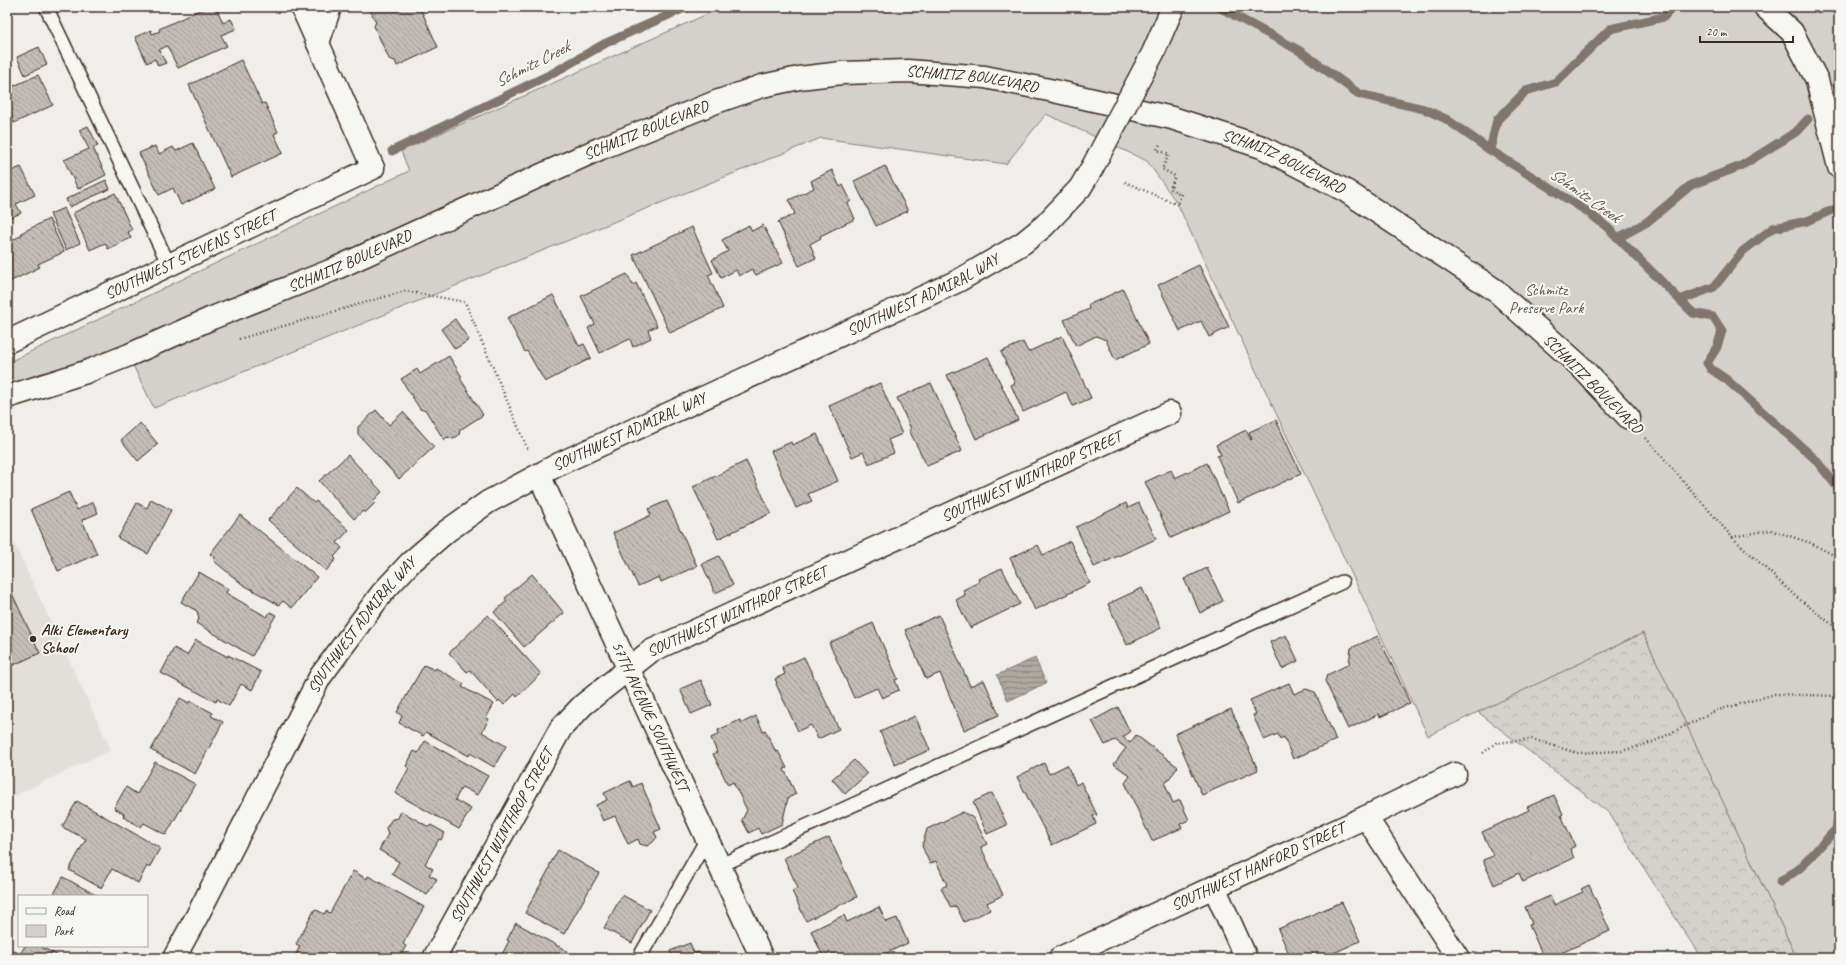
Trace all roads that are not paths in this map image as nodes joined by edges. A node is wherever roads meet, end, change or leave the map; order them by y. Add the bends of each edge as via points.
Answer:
1 (46, 7) edge
2 (302, 7) edge
3 (330, 7) edge
4 (1172, 7) edge
5 (1765, 7) edge
6 (318, 43) junction
7 (1839, 167) edge
8 (169, 264) junction
9 (7, 342) edge
10 (7, 396) edge
11 (1170, 413) dead end
12 (1629, 418) road end
13 (539, 474) junction
14 (1342, 582) dead end
15 (628, 669) junction
16 (1455, 774) dead end
17 (1366, 817) junction
18 (707, 840) junction
19 (719, 866) junction
20 (1214, 887) junction
21 (174, 958) edge
22 (434, 958) edge
23 (639, 958) edge
24 (762, 958) edge
25 (1060, 958) edge
26 (1246, 958) edge
27 (1458, 958) edge

1 - 8 lane
2 - 6 street
3 - 6 street
4 - 13 street, SOUTHWEST ADMIRAL WAY, bridge via 1153,52 1080,188 1044,226 1023,243 958,281
5 - 7 street via 1792,32 1817,80
6 - 8 street, SOUTHWEST STEVENS STREET via 373,168
8 - 9 street, SOUTHWEST STEVENS STREET
10 - 12 street, SCHMITZ BOULEVARD via 129,356 212,318 330,271 599,149 716,102 762,86 799,78 842,73 908,71 985,77 1172,118 1262,148 1346,192 1495,290 1580,366
11 - 15 street, SOUTHWEST WINTHROP STREET via 651,651
13 - 15 street, 57TH AVENUE SOUTHWEST
13 - 21 street, SOUTHWEST ADMIRAL WAY via 488,502 447,531 382,593 352,632 320,677
14 - 19 lane
15 - 18 street, 57TH AVENUE SOUTHWEST
15 - 22 street, SOUTHWEST WINTHROP STREET via 583,705 561,728
16 - 17 street, SOUTHWEST HANFORD STREET
17 - 20 street, SOUTHWEST HANFORD STREET
17 - 27 street
18 - 19 street, 57TH AVENUE SOUTHWEST
18 - 23 lane
19 - 24 street, 57TH AVENUE SOUTHWEST
20 - 25 street, SOUTHWEST HANFORD STREET
20 - 26 street

